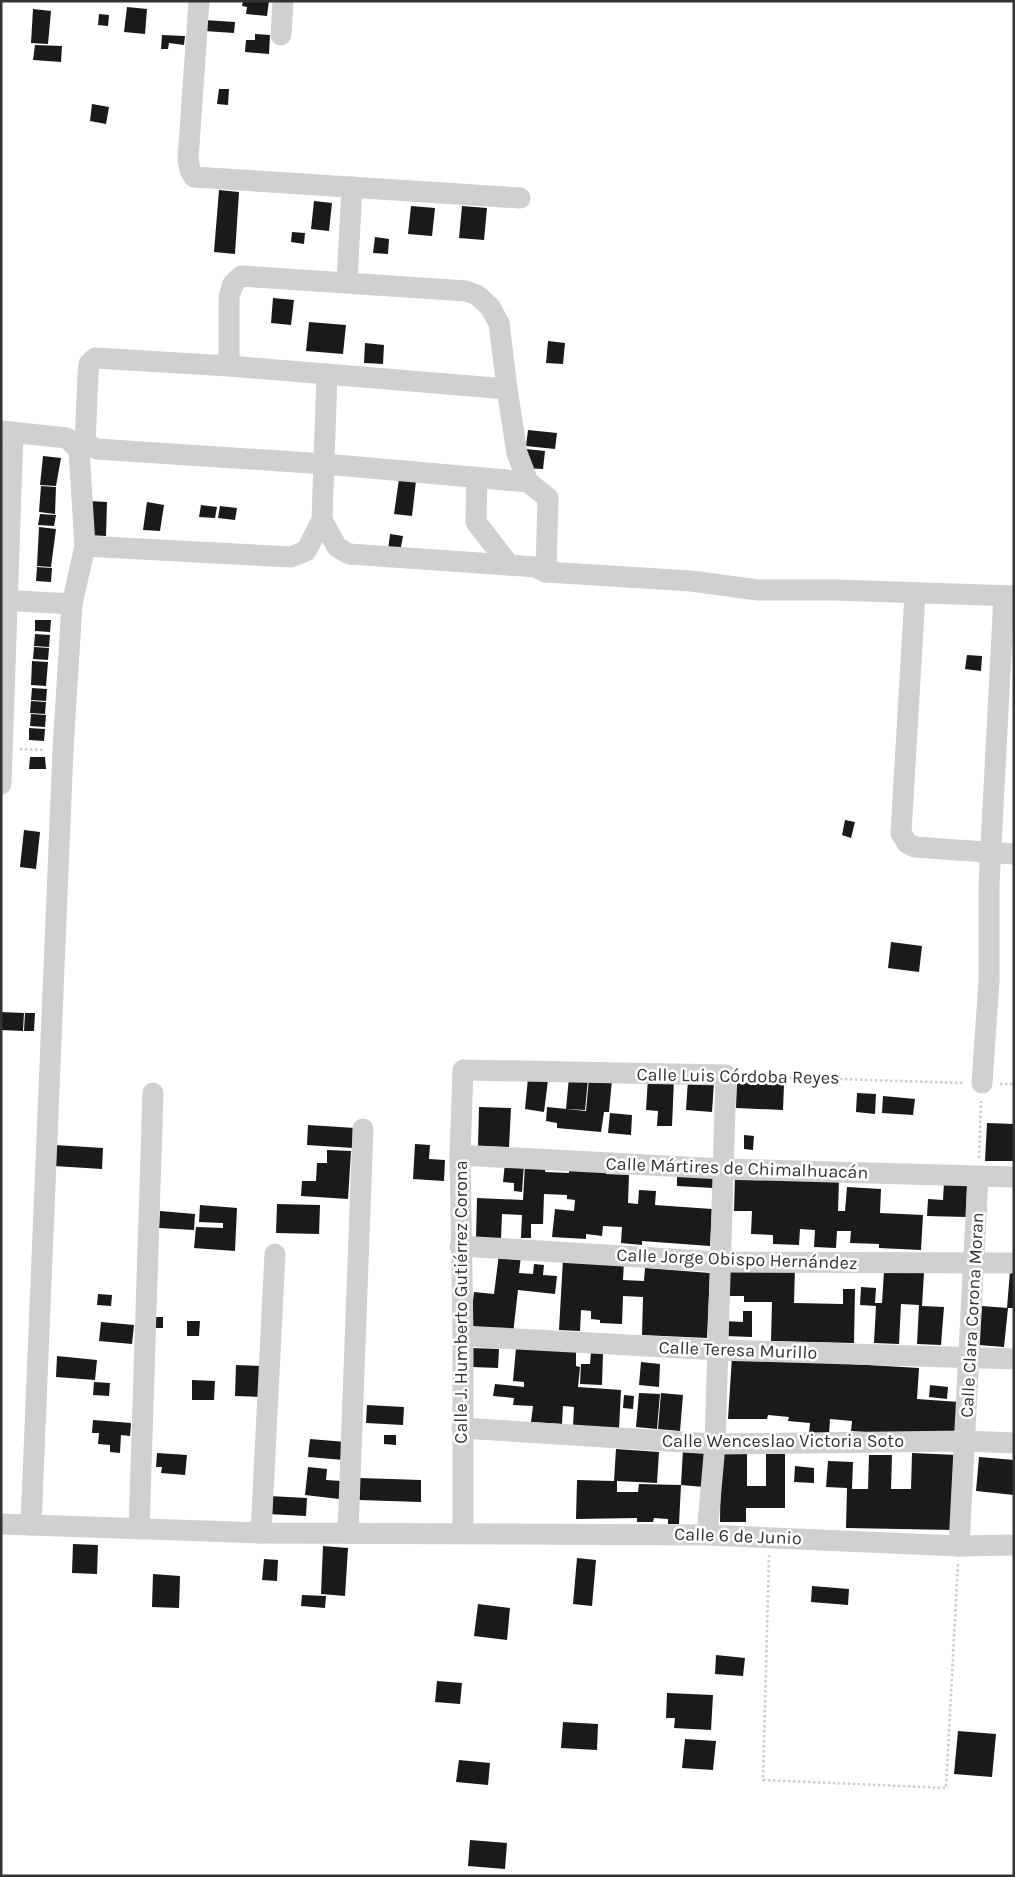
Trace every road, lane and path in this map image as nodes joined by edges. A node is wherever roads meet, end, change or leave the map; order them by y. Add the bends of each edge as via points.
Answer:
1 (199, 1) edge
2 (283, 1) edge
3 (281, 35) dead end
4 (352, 188) junction
5 (520, 198) dead end
6 (346, 281) junction
7 (229, 366) junction
8 (327, 374) junction
9 (507, 390) junction
10 (7, 431) edge
11 (82, 447) junction
12 (325, 464) junction
13 (477, 478) junction
14 (528, 482) junction
15 (322, 520) junction
16 (85, 546) junction
17 (509, 565) junction
18 (546, 572) junction
19 (915, 594) junction
20 (1009, 596) edge
21 (4, 600) edge
22 (72, 604) junction
23 (4, 749) junction
24 (63, 750) junction
25 (1, 784) edge
26 (991, 853) junction
27 (1014, 854) edge
28 (463, 1070) joint
29 (726, 1075) junction
30 (982, 1083) junction
31 (1014, 1084) edge
32 (153, 1093) dead end
33 (364, 1129) dead end
34 (460, 1155) junction
35 (723, 1169) junction
36 (978, 1177) junction
37 (1014, 1177) edge
38 (460, 1246) junction
39 (275, 1254) dead end
40 (721, 1262) junction
41 (973, 1263) junction
42 (1014, 1263) edge
43 (463, 1336) junction
44 (719, 1350) junction
45 (970, 1358) junction
46 (1014, 1359) edge
47 (462, 1428) junction
48 (966, 1441) junction
49 (1014, 1443) edge
50 (715, 1444) junction
51 (1, 1524) edge
52 (31, 1526) junction
53 (139, 1529) junction
54 (260, 1533) junction
55 (348, 1533) junction
56 (463, 1533) junction
57 (707, 1535) junction
58 (770, 1536) junction
59 (1014, 1545) edge
60 (959, 1546) junction

1 - 4 street via 188,160 194,177
2 - 3 street
4 - 5 street
4 - 6 street
6 - 7 street via 241,276 233,284 229,297
6 - 9 street via 466,291 477,295 490,307 499,323
7 - 8 street
7 - 11 street via 95,358 88,374
8 - 9 street
8 - 12 street
9 - 14 street via 517,453
10 - 11 street via 67,438
10 - 21 street
11 - 12 street
11 - 16 street
12 - 13 street
12 - 15 street
13 - 14 street
13 - 17 street via 476,522
14 - 18 street via 548,498
15 - 16 street via 306,551 292,557
15 - 17 street via 337,547 349,554
16 - 22 street
17 - 18 street via 535,567
18 - 19 street via 691,581 758,590
19 - 20 street
19 - 26 street via 901,833 907,843 915,847
20 - 26 street
21 - 22 street
21 - 23 street
22 - 24 street
23 - 24 path
23 - 25 street
24 - 52 street
26 - 27 street
26 - 30 street via 989,981
28 - 29 street, Calle Luis Córdoba Reyes
28 - 34 street, Calle J. Humberto Gutiérrez Corona
29 - 30 path, Calle Luis Córdoba Reyes
29 - 35 street
30 - 31 path, Calle Luis Córdoba Reyes
30 - 36 path
32 - 53 street
33 - 55 street
34 - 35 street, Calle Mártires de Chimalhuacán
34 - 38 street, Calle J. Humberto Gutiérrez Corona
35 - 36 street, Calle Mártires de Chimalhuacán
35 - 40 street
36 - 37 street, Calle Mártires de Chimalhuacán
36 - 41 street, Calle Clara Corona Moran
38 - 40 street, Calle Jorge Obispo Hernández
38 - 43 street, Calle J. Humberto Gutiérrez Corona
39 - 54 street
40 - 41 street, Calle Jorge Obispo Hernández
40 - 44 street
41 - 42 street, Calle Jorge Obispo Hernández
41 - 45 street, Calle Clara Corona Moran
43 - 44 street, Calle Teresa Murillo
43 - 47 street, Calle J. Humberto Gutiérrez Corona
44 - 45 street, Calle Teresa Murillo
44 - 50 street
45 - 46 street, Calle Teresa Murillo
45 - 48 street, Calle Clara Corona Moran
47 - 50 street, Calle Wenceslao Victoria Soto
47 - 56 street, Calle J. Humberto Gutiérrez Corona
48 - 49 street, Calle Wenceslao Victoria Soto
48 - 50 street, Calle Wenceslao Victoria Soto
48 - 60 street, Calle Clara Corona Moran
50 - 57 street
51 - 52 street, Calle 6 de Junio
52 - 53 street, Calle 6 de Junio
53 - 54 street, Calle 6 de Junio
54 - 55 street, Calle 6 de Junio
55 - 56 street, Calle 6 de Junio
56 - 57 street, Calle 6 de Junio
57 - 58 street, Calle 6 de Junio
58 - 60 street, Calle 6 de Junio
58 - 60 path via 763,1780 946,1788
59 - 60 street, Calle 6 de Junio

